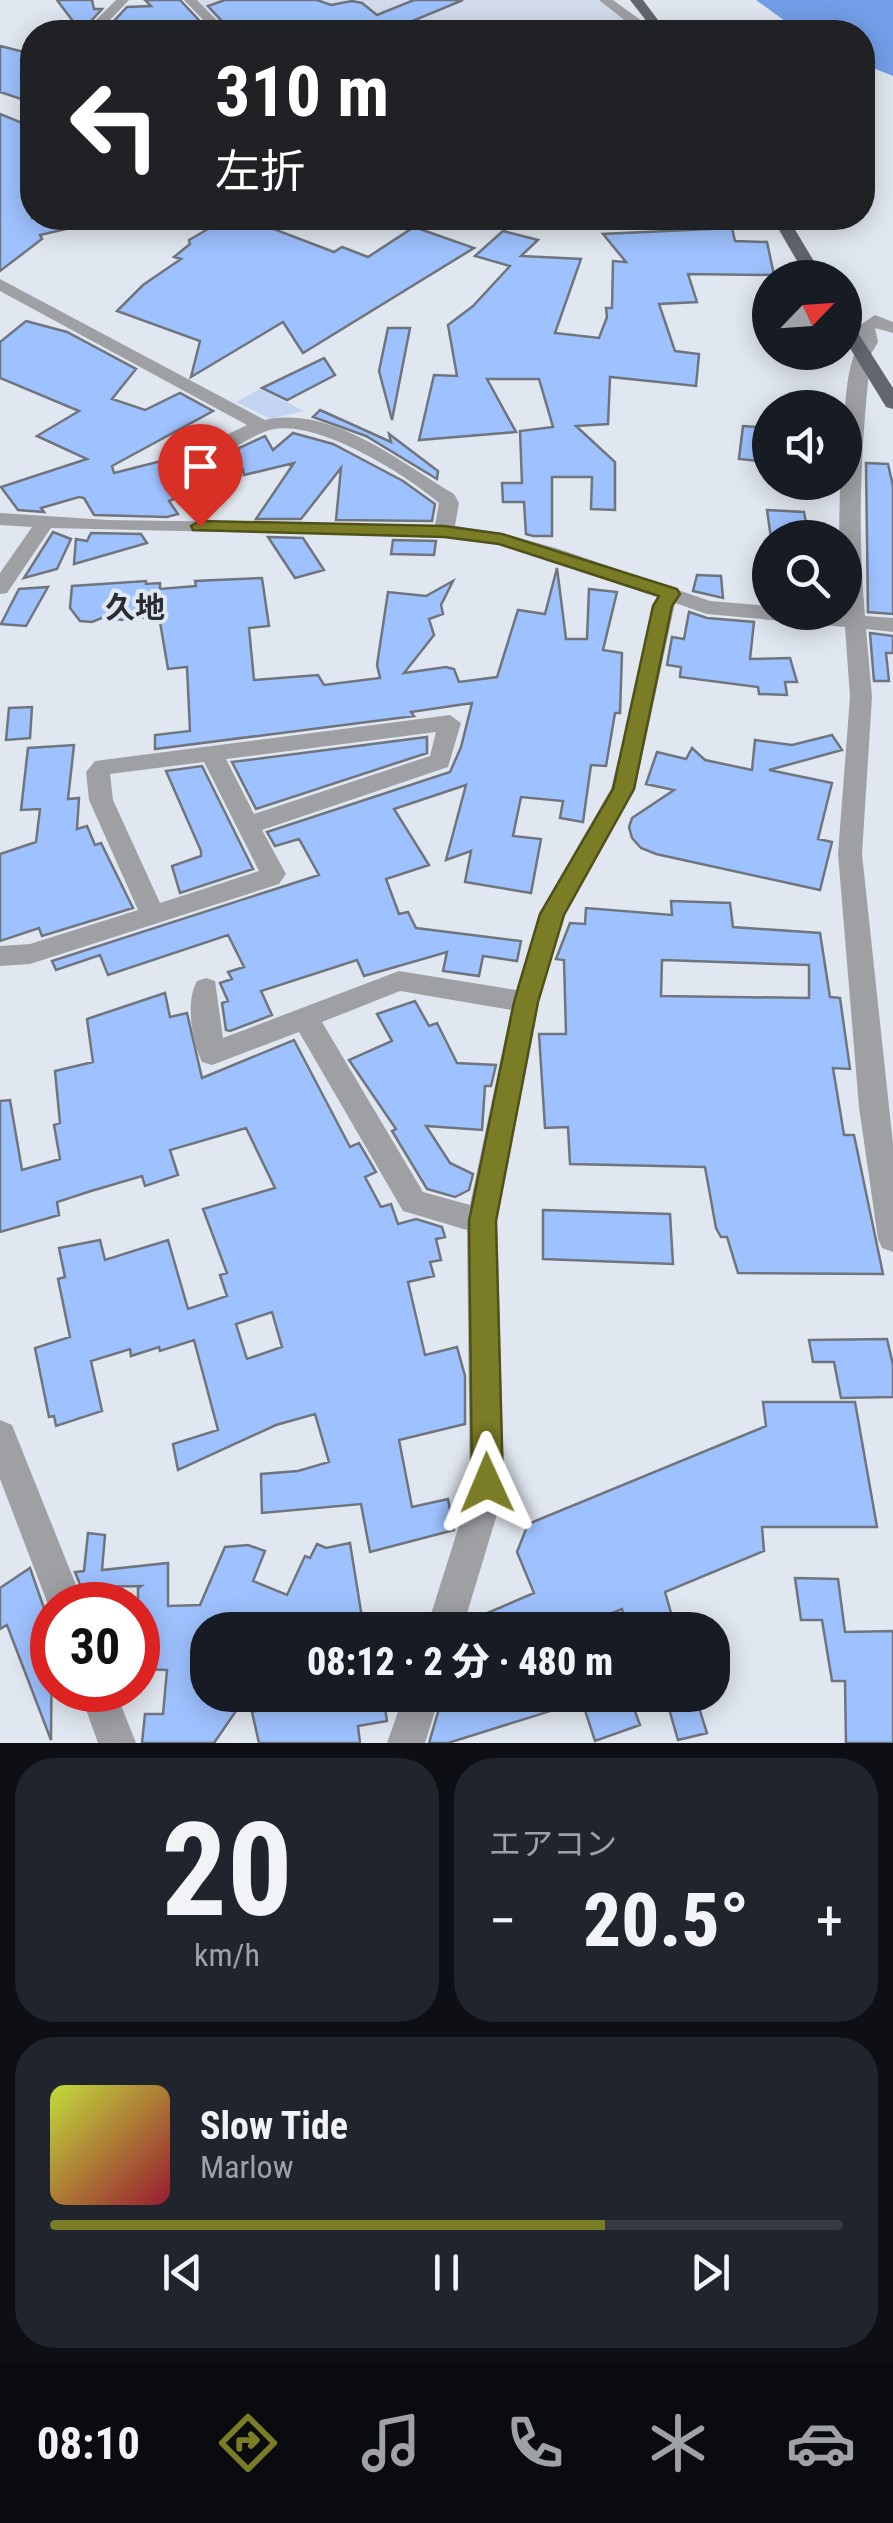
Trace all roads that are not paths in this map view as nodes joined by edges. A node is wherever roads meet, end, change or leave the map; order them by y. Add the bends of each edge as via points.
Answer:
1 (123, 0) edge
2 (190, 0) edge
3 (605, 0) edge
4 (636, 0) edge
5 (102, 20) edge
6 (210, 20) edge
7 (632, 20) edge
8 (651, 20) edge
9 (788, 230) edge
10 (806, 260) edge
11 (0, 284) edge
12 (893, 328) edge
13 (862, 354) joint
14 (860, 370) edge
15 (893, 403) edge
16 (262, 426) junction
17 (204, 453) dead end
18 (0, 519) edge
19 (849, 520) edge
20 (44, 524) junction
21 (444, 532) junction
22 (0, 588) edge
23 (670, 594) junction
24 (752, 611) edge
25 (862, 622) edge
26 (893, 625) edge
27 (855, 630) edge
28 (211, 754) junction
29 (249, 825) junction
30 (153, 914) junction
31 (0, 956) edge
32 (206, 988) dead end
33 (526, 1002) junction
34 (306, 1020) junction
35 (482, 1221) junction
36 (893, 1239) edge
37 (0, 1436) edge
38 (57, 1582) edge
39 (449, 1612) edge
40 (106, 1712) edge
41 (416, 1712) edge
42 (117, 1743) edge
43 (406, 1743) edge

1 - 5 street
2 - 6 street
3 - 7 street
4 - 8 main road
9 - 10 main road
11 - 16 street
12 - 13 street via 871,321
13 - 15 main road
14 - 19 street
16 - 17 street
16 - 21 street via 294,422 320,428 384,460 446,498
18 - 20 street
20 - 21 street
20 - 22 street
21 - 23 street via 502,539
23 - 24 street via 707,607
23 - 33 street via 662,606 624,789 552,914
25 - 26 street
27 - 36 street via 860,697 850,854 873,1107
28 - 29 street
28 - 29 street via 450,722 440,760
28 - 30 street via 98,772 101,800
29 - 30 street via 274,874
30 - 31 street via 30,954
32 - 34 street via 212,1054
33 - 34 street via 399,981
33 - 35 street
34 - 35 street via 413,1202
35 - 39 street via 487,1483
37 - 38 street
40 - 42 street
41 - 43 street

